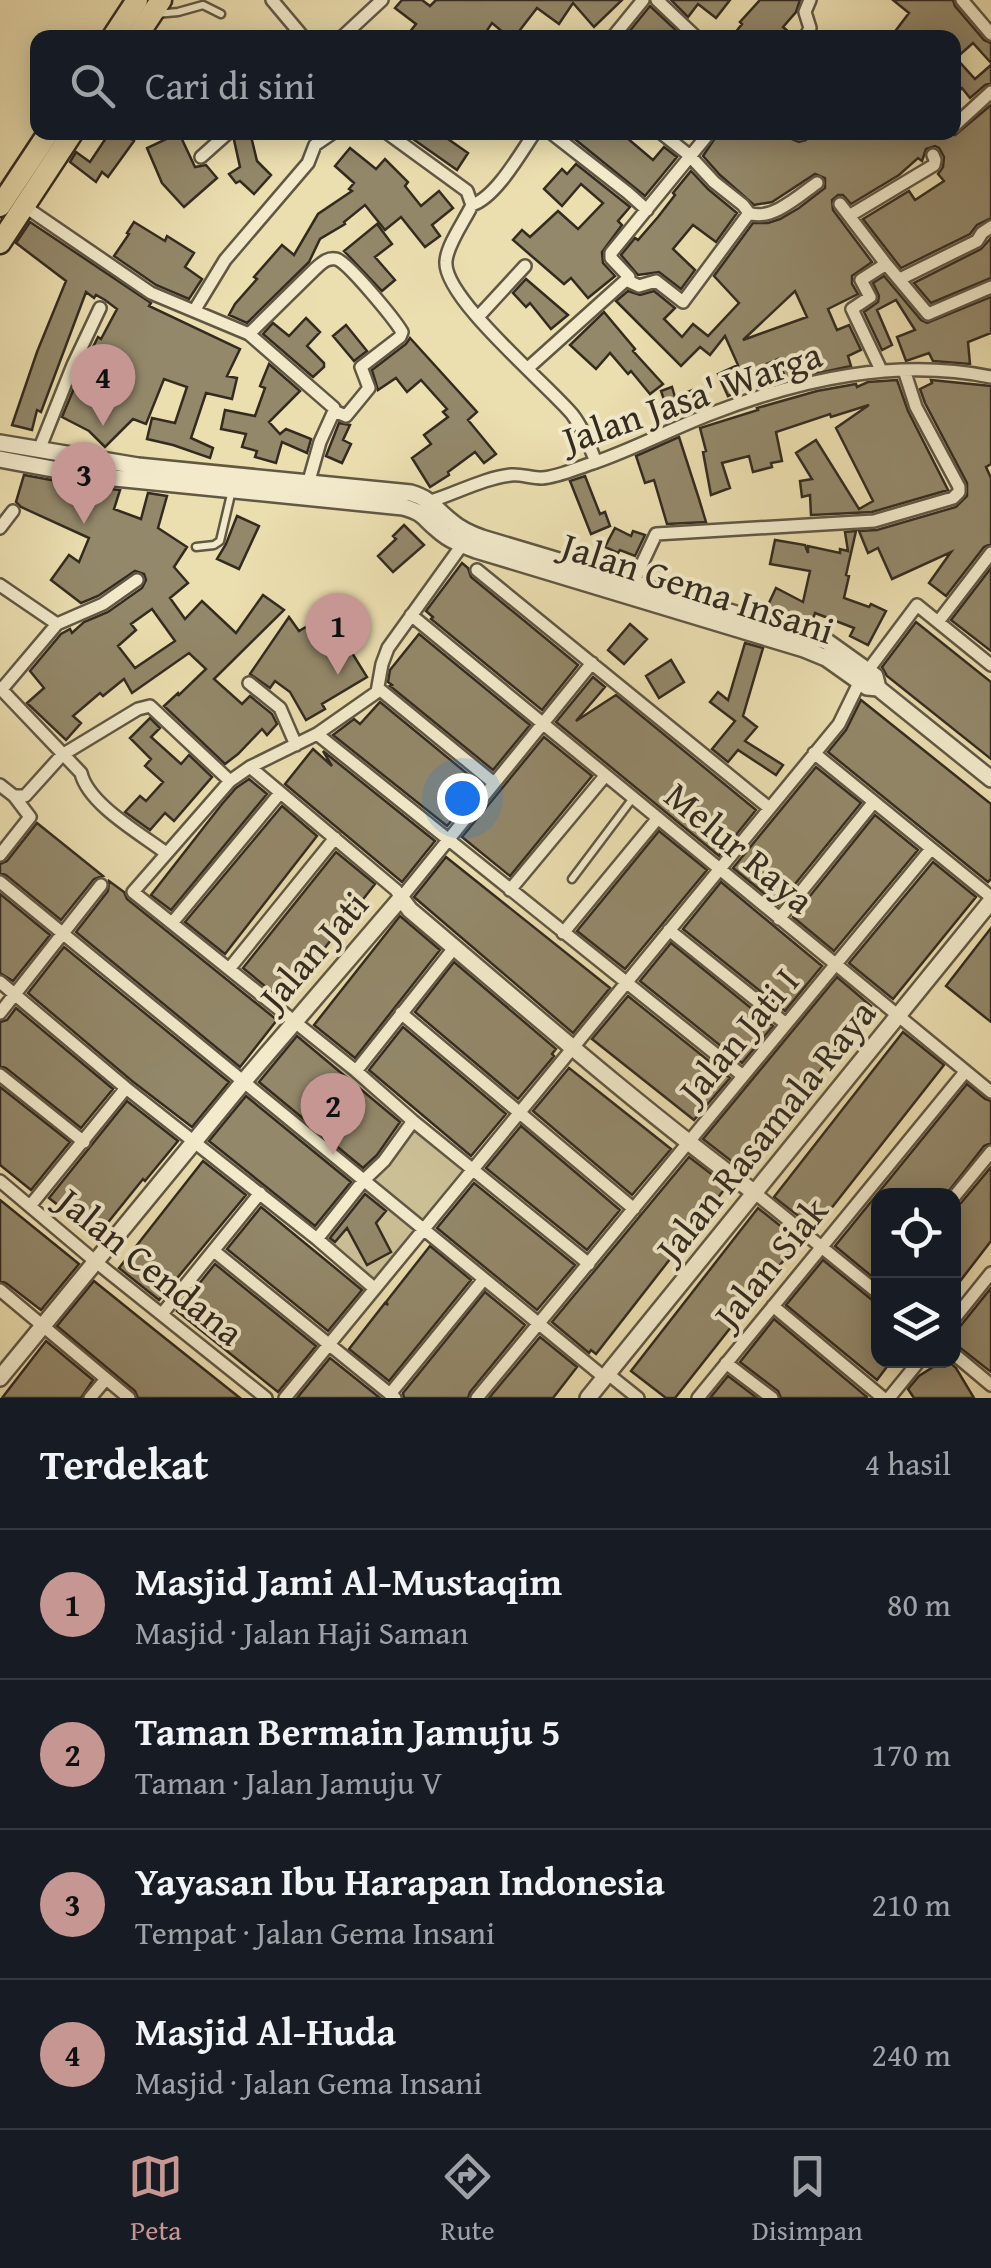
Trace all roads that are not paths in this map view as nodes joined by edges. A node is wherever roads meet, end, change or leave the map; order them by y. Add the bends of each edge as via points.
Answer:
1 (272, 0) edge
2 (382, 0) edge
3 (642, 0) edge
4 (658, 0) edge
5 (810, 0) edge
6 (962, 0) edge
7 (150, 5) edge
8 (221, 14) dead end
9 (121, 30) edge
10 (139, 30) edge
11 (297, 30) edge
12 (350, 30) edge
13 (618, 30) edge
14 (686, 30) edge
15 (809, 30) edge
16 (991, 34) edge
17 (991, 92) edge
18 (961, 120) edge
19 (44, 140) edge
20 (68, 140) edge
21 (219, 140) edge
22 (322, 140) edge
23 (399, 140) edge
24 (529, 140) edge
25 (560, 140) edge
26 (671, 140) edge
27 (702, 140) edge
28 (689, 154) junction
29 (201, 156) dead end
30 (933, 156) dead end
31 (818, 183) dead end
32 (840, 204) dead end
33 (472, 205) junction
34 (0, 206) edge
35 (24, 206) junction
36 (647, 210) junction
37 (750, 213) junction
38 (849, 216) junction
39 (991, 227) edge
40 (0, 243) edge
41 (886, 264) junction
42 (525, 266) dead end
43 (900, 279) junction
44 (626, 280) junction
45 (991, 287) edge
46 (100, 308) dead end
47 (194, 311) junction
48 (478, 317) junction
49 (249, 334) junction
50 (528, 368) junction
51 (881, 370) junction
52 (904, 370) junction
53 (991, 377) edge
54 (334, 411) junction
55 (0, 443) edge
56 (39, 450) junction
57 (0, 459) edge
58 (596, 462) junction
59 (308, 484) junction
60 (232, 490) junction
61 (383, 498) junction
62 (426, 506) junction
63 (14, 511) dead end
64 (0, 528) edge
65 (466, 539) junction
66 (196, 547) dead end
67 (991, 553) edge
68 (477, 570) dead end
69 (137, 580) dead end
70 (633, 583) junction
71 (0, 585) edge
72 (411, 615) junction
73 (938, 622) junction
74 (57, 624) junction
75 (592, 663) junction
76 (991, 665) edge
77 (864, 676) junction
78 (249, 683) dead end
79 (378, 688) junction
80 (1, 689) edge
81 (543, 724) junction
82 (317, 734) junction
83 (296, 746) junction
84 (814, 753) junction
85 (62, 755) junction
86 (250, 767) junction
87 (605, 776) junction
88 (991, 779) edge
89 (230, 781) junction
90 (494, 783) junction
91 (0, 785) edge
92 (280, 793) junction
93 (14, 796) junction
94 (634, 798) junction
95 (873, 803) junction
96 (768, 808) junction
97 (658, 818) junction
98 (335, 838) junction
99 (448, 840) junction
100 (931, 849) junction
101 (166, 853) junction
102 (0, 855) edge
103 (719, 869) junction
104 (572, 878) dead end
105 (0, 882) edge
106 (102, 885) dead end
107 (510, 890) junction
108 (401, 898) junction
109 (991, 899) edge
110 (779, 920) junction
111 (172, 923) junction
112 (670, 930) junction
113 (63, 932) junction
114 (564, 933) junction
115 (454, 948) junction
116 (835, 965) junction
117 (228, 969) junction
118 (0, 982) edge
119 (625, 983) junction
120 (15, 995) junction
121 (401, 1012) junction
122 (0, 1013) edge
123 (898, 1018) junction
124 (292, 1022) junction
125 (786, 1024) junction
126 (570, 1048) junction
127 (356, 1071) junction
128 (966, 1072) junction
129 (0, 1076) edge
130 (743, 1076) junction
131 (244, 1081) junction
132 (126, 1088) junction
133 (991, 1092) edge
134 (518, 1113) junction
135 (414, 1122) junction
136 (84, 1142) junction
137 (194, 1142) junction
138 (688, 1143) junction
139 (991, 1152) edge
140 (472, 1168) junction
141 (0, 1180) edge
142 (364, 1180) junction
143 (961, 1189) edge
144 (260, 1193) junction
145 (755, 1193) junction
146 (30, 1206) junction
147 (634, 1209) junction
148 (422, 1228) junction
149 (317, 1239) junction
150 (822, 1247) junction
151 (214, 1251) junction
152 (96, 1262) junction
153 (589, 1264) junction
154 (991, 1273) edge
155 (484, 1278) junction
156 (871, 1286) edge
157 (374, 1288) junction
158 (0, 1290) edge
159 (774, 1306) junction
160 (961, 1311) edge
161 (162, 1314) junction
162 (540, 1325) junction
163 (43, 1326) junction
164 (328, 1344) junction
165 (961, 1360) edge
166 (726, 1363) junction
167 (913, 1368) edge
168 (607, 1376) junction
169 (0, 1378) edge
170 (106, 1380) junction
171 (991, 1384) edge
172 (393, 1396) edge
173 (90, 1398) edge
174 (129, 1398) edge
175 (266, 1398) edge
176 (284, 1398) edge
177 (478, 1398) edge
178 (588, 1398) edge
179 (638, 1398) edge
180 (698, 1398) edge
181 (772, 1398) edge
182 (886, 1398) edge

1 - 11 street
2 - 12 street
3 - 13 street
4 - 14 street
5 - 15 street
6 - 16 street
7 - 8 lane via 178,12 203,5
7 - 9 highway
7 - 10 highway
17 - 18 street
19 - 34 highway
20 - 35 highway
21 - 29 street
22 - 47 street via 225,260
23 - 33 street via 467,192
24 - 33 street via 490,194
25 - 36 street
26 - 28 street
27 - 28 street
28 - 36 street
28 - 37 street
30 - 38 street via 934,165
31 - 37 street via 769,214
32 - 38 street
33 - 48 street via 445,263
35 - 40 highway
35 - 47 street via 130,280
36 - 44 street via 610,255
37 - 44 street via 683,302 656,282 639,286
38 - 41 street
39 - 43 street via 977,241
41 - 43 street
41 - 51 street via 861,280 870,297 852,309
42 - 48 street
43 - 45 street via 928,314
44 - 50 street
46 - 56 street
47 - 49 street
48 - 50 street
49 - 54 street
49 - 54 street via 326,260 340,260 402,332 361,367 370,388 346,416
50 - 58 street via 574,416
51 - 52 street, Jalan Jasa' Warga
51 - 58 street, Jalan Jasa' Warga via 715,412
52 - 53 street, Jalan Jasa' Warga
52 - 70 street via 916,407 959,486 953,498 874,521 656,534
54 - 59 street
55 - 56 street, Jalan Gema Insani
56 - 59 street, Jalan Gema Insani
57 - 60 street, Jalan Gema Insani
58 - 62 street, Jalan Jasa' Warga via 544,478 486,481
59 - 61 street, Jalan Gema Insani
60 - 61 street, Jalan Gema Insani
60 - 66 lane via 220,541
61 - 62 street, Jalan Gema Insani via 404,507
62 - 65 street, Jalan Gema Insani via 436,529
63 - 64 street
65 - 70 street, Jalan Gema Insani
65 - 72 street
65 - 77 street, Jalan Gema Insani via 804,649
67 - 73 street
68 - 75 street
69 - 74 street
70 - 77 street, Jalan Gema Insani via 826,641
71 - 74 street
72 - 79 street via 388,648
72 - 81 street, Melur Raya
73 - 76 street
73 - 77 street via 917,605
74 - 80 street
75 - 81 street
75 - 96 street
77 - 84 street via 839,724
77 - 88 street, Jalan Gema Insani via 867,687 878,688
78 - 83 street via 280,708
79 - 82 street
79 - 90 street
80 - 85 street
81 - 87 street, Melur Raya
81 - 90 street
82 - 83 street
82 - 99 street
83 - 86 street
84 - 95 street
84 - 96 street
85 - 89 street via 150,706
85 - 93 street via 25,796
85 - 101 street via 102,804
86 - 89 street
86 - 92 street
87 - 94 street, Melur Raya
87 - 107 street
89 - 101 street
90 - 99 street
91 - 93 street
92 - 98 street
92 - 111 street
93 - 102 street via 30,819
94 - 97 street, Melur Raya
94 - 104 lane
95 - 100 street
95 - 110 street
96 - 103 street
97 - 103 street, Melur Raya
97 - 114 street
98 - 108 street
98 - 117 street
99 - 107 street
99 - 108 street
100 - 109 street
100 - 116 street, Jalan Jati I
101 - 111 street via 133,892
103 - 110 street, Melur Raya
103 - 112 street
105 - 113 street
106 - 113 street
107 - 114 street
108 - 115 street, Jalan Jati
108 - 124 street, Jalan Jati
109 - 123 street, Jalan Rasamala Raya
110 - 116 street, Melur Raya
111 - 117 street
112 - 119 street
112 - 125 street
113 - 120 street
113 - 131 street
114 - 119 street
115 - 121 street
115 - 126 street, Jalan Jati
116 - 123 street, Melur Raya
116 - 125 street, Jalan Jati I
117 - 124 street
118 - 120 street
119 - 126 street
119 - 130 street
120 - 122 street
120 - 132 street
121 - 127 street
121 - 134 street
123 - 128 street, Melur Raya
123 - 145 street, Jalan Rasamala Raya
124 - 127 street
124 - 131 street, Jalan Jati
125 - 130 street, Jalan Jati I
126 - 134 street
126 - 138 street, Jalan Jati
127 - 135 street
128 - 133 street, Melur Raya
128 - 150 street, Jalan Siak
129 - 136 street
130 - 138 street, Jalan Jati I
131 - 137 street, Jalan Jati
131 - 142 street
132 - 136 street
132 - 137 street
134 - 140 street
134 - 147 street
135 - 140 street
135 - 142 street
136 - 146 street
137 - 144 street
137 - 152 street, Jalan Jati
138 - 145 street, Jalan Jati
138 - 147 street, Jalan Jati I
139 - 143 street
140 - 148 street
140 - 153 street
141 - 146 street, Jalan Cendana
142 - 148 street
142 - 149 street
144 - 149 street
144 - 151 street
145 - 150 street
145 - 168 street, Jalan Rasamala Raya
146 - 152 street, Jalan Cendana
147 - 153 street, Jalan Jati I
148 - 155 street
148 - 157 street
149 - 157 street
150 - 156 street
150 - 159 street, Jalan Siak
151 - 161 street
151 - 164 street
152 - 161 street, Jalan Cendana
152 - 163 street, Jalan Jati
153 - 162 street, Jalan Jati I
154 - 160 street
155 - 162 street
155 - 172 street
157 - 164 street
158 - 163 street
159 - 166 street, Jalan Siak
159 - 182 street
161 - 175 street, Jalan Cendana
162 - 168 street
162 - 177 street, Jalan Jati I
163 - 169 street, Jalan Jati
163 - 170 street
164 - 172 street
164 - 176 street
165 - 171 street
166 - 180 street, Jalan Siak
166 - 181 street
167 - 182 street
168 - 178 street, Jalan Rasamala Raya
168 - 179 street
170 - 173 street
170 - 174 street

